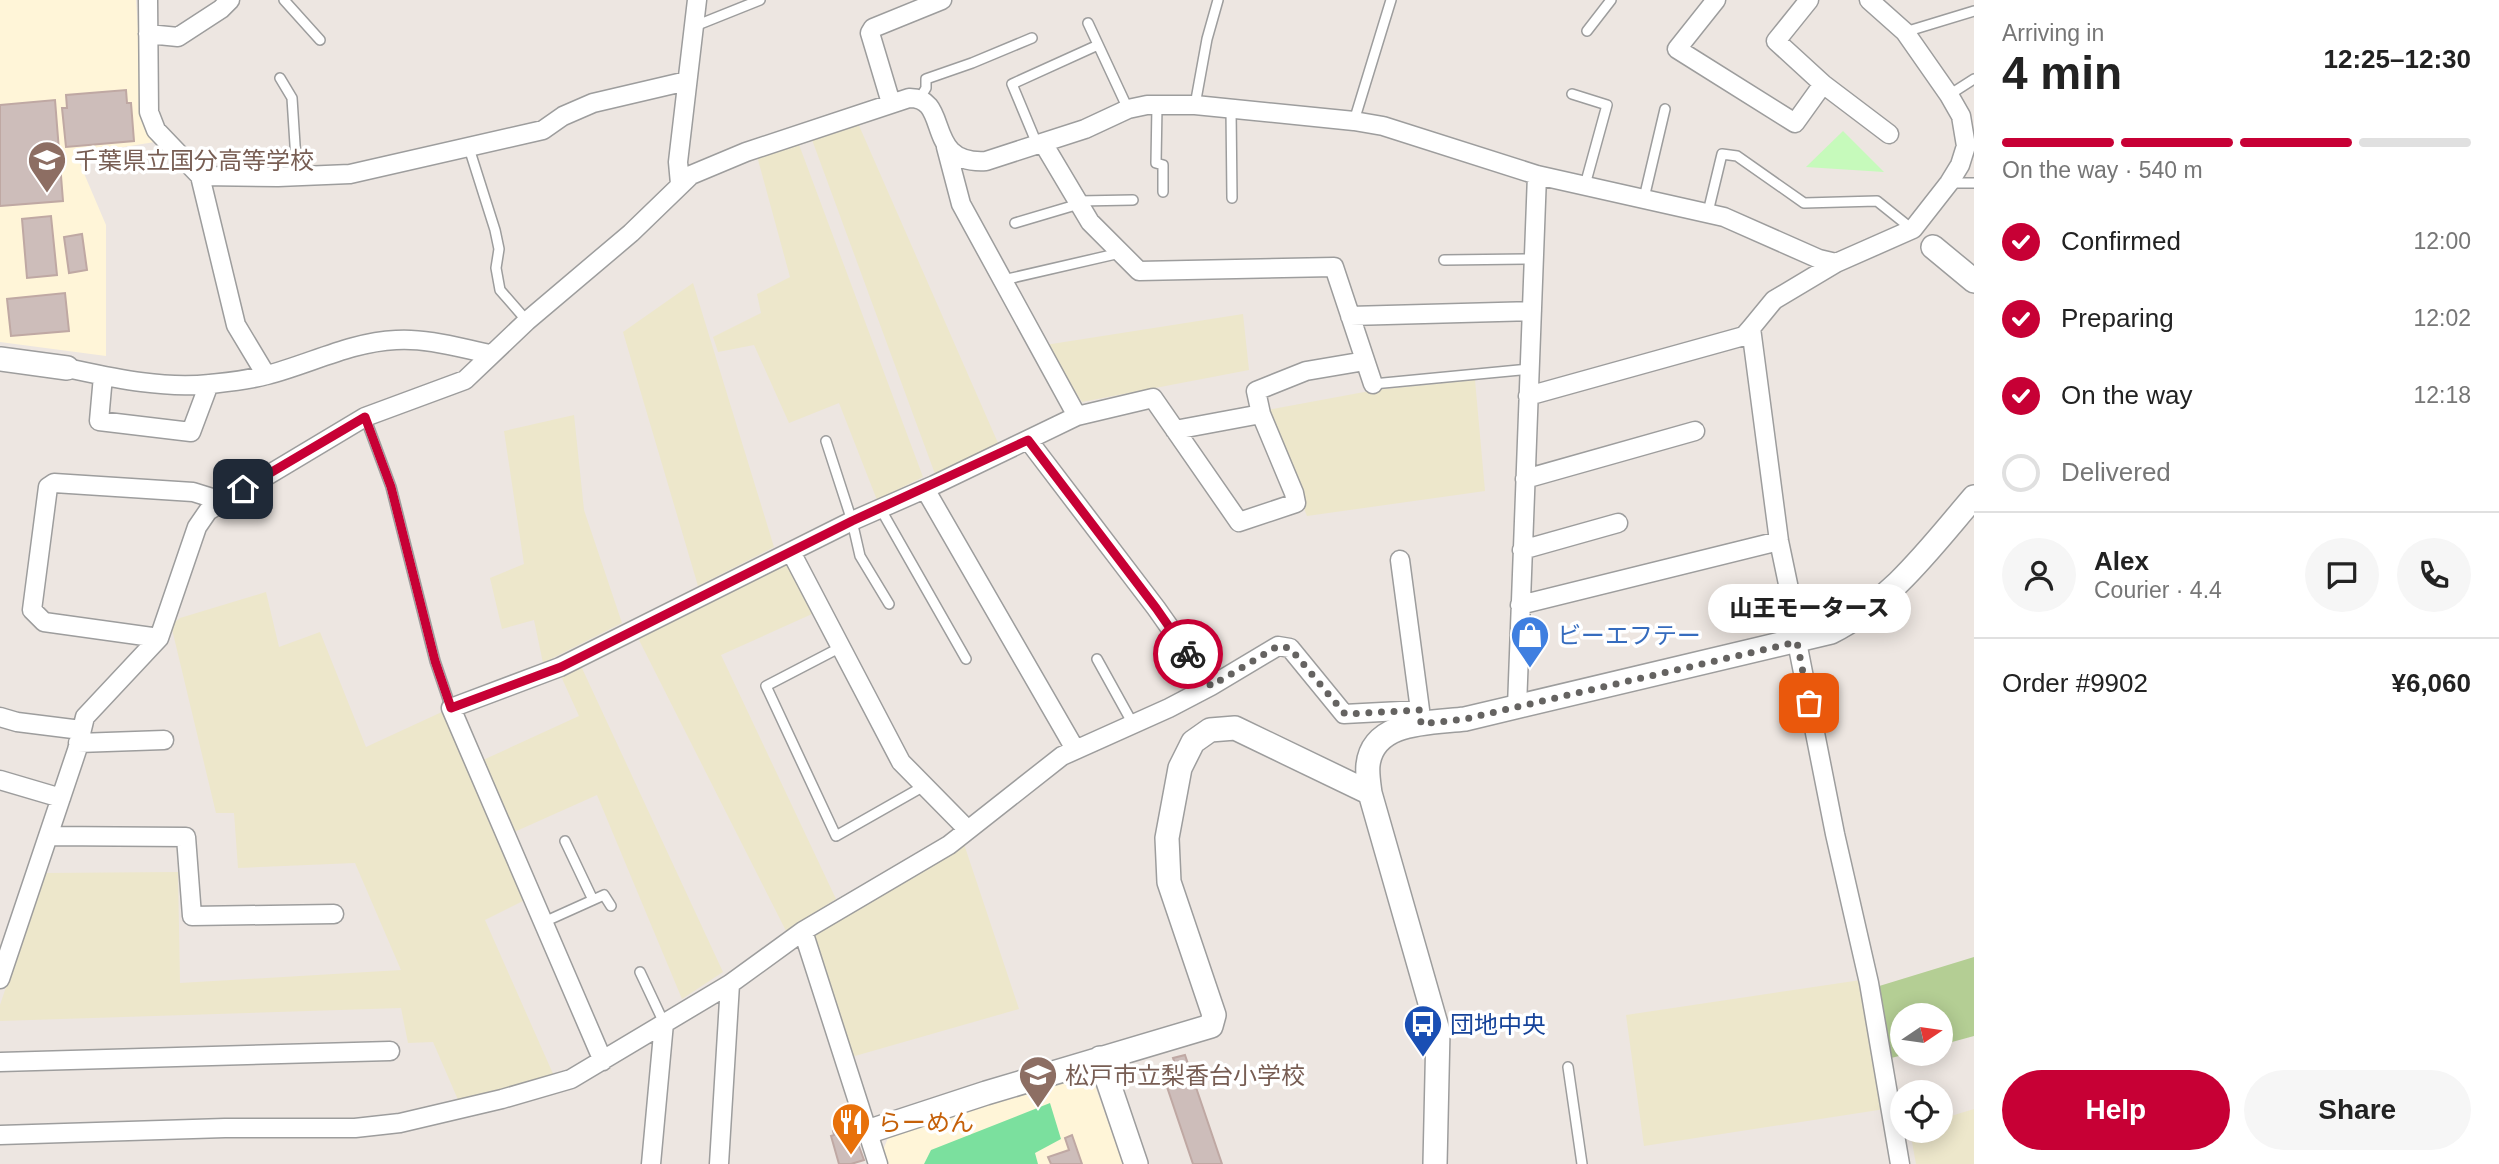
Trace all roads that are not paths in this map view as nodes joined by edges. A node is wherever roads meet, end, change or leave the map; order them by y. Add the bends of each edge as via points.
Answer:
1 (148, 0) edge
2 (230, 0) edge
3 (284, 0) edge
4 (697, 0) edge
5 (760, 0) edge
6 (942, 0) edge
7 (1218, 0) edge
8 (1391, 0) edge
9 (1611, 0) edge
10 (1716, 0) edge
11 (1809, 0) edge
12 (1869, 0) edge
13 (1974, 11) edge
14 (1088, 23) dead end
15 (693, 27) junction
16 (1587, 31) dead end
17 (1905, 32) junction
18 (148, 34) junction
19 (1032, 38) dead end
20 (320, 40) dead end
21 (1097, 45) junction
22 (280, 79) dead end
23 (1974, 79) edge
24 (687, 81) junction
25 (1823, 84) junction
26 (1572, 94) dead end
27 (1949, 95) junction
28 (920, 98) junction
29 (891, 103) junction
30 (1195, 105) junction
31 (1157, 106) junction
32 (1128, 109) junction
33 (1231, 109) junction
34 (1665, 109) dead end
35 (1354, 121) junction
36 (1889, 134) dead end
37 (1040, 144) junction
38 (946, 147) junction
39 (469, 148) junction
40 (200, 176) junction
41 (297, 176) junction
42 (1537, 176) junction
43 (1949, 183) junction
44 (1974, 183) edge
45 (680, 184) junction
46 (1585, 185) junction
47 (1163, 192) dead end
48 (1232, 198) dead end
49 (1644, 198) junction
50 (1133, 200) dead end
51 (1077, 203) junction
52 (1708, 212) junction
53 (1015, 223) dead end
54 (1909, 232) junction
55 (1933, 247) joint
56 (1120, 253) junction
57 (1534, 259) junction
58 (1444, 260) dead end
59 (1836, 263) junction
60 (1001, 281) junction
61 (1974, 281) edge
62 (1532, 311) junction
63 (1350, 316) junction
64 (527, 321) junction
65 (1751, 328) junction
66 (491, 354) junction
67 (0, 359) edge
68 (1365, 361) junction
69 (67, 368) joint
70 (1530, 369) junction
71 (266, 375) junction
72 (103, 376) junction
73 (209, 384) junction
74 (1373, 384) joint
75 (1528, 396) junction
76 (1261, 414) junction
77 (1077, 416) junction
78 (365, 417) junction
79 (1175, 430) junction
80 (1695, 431) dead end
81 (1028, 440) junction
82 (826, 441) dead end
83 (1525, 479) junction
84 (925, 489) junction
85 (1974, 497) edge
86 (222, 501) junction
87 (880, 508) junction
88 (852, 521) junction
89 (1618, 523) dead end
90 (1779, 541) junction
91 (1522, 550) junction
92 (791, 552) junction
93 (1400, 560) dead end
94 (889, 604) dead end
95 (1520, 605) junction
96 (159, 638) junction
97 (1797, 642) junction
98 (841, 647) junction
99 (966, 659) dead end
100 (1097, 659) dead end
101 (1211, 686) junction
102 (1517, 707) junction
103 (451, 708) junction
104 (0, 717) edge
105 (1420, 717) junction
106 (1133, 724) junction
107 (80, 737) junction
108 (164, 740) dead end
109 (1075, 749) junction
110 (0, 780) edge
111 (924, 786) junction
112 (1370, 793) junction
113 (61, 797) junction
114 (968, 830) junction
115 (48, 836) junction
116 (565, 841) dead end
117 (593, 900) junction
118 (611, 906) dead end
119 (334, 914) dead end
120 (544, 922) junction
121 (803, 931) junction
122 (4, 955) edge
123 (640, 972) dead end
124 (0, 979) edge
125 (730, 984) junction
126 (664, 1023) junction
127 (390, 1051) dead end
128 (1100, 1058) junction
129 (603, 1060) junction
130 (0, 1062) edge
131 (1568, 1068) dead end
132 (867, 1132) junction
133 (0, 1135) edge
134 (651, 1164) edge
135 (719, 1164) edge
136 (878, 1164) edge
137 (1136, 1164) edge
138 (1435, 1164) edge
139 (1582, 1164) edge
140 (1900, 1164) edge

1 - 18 street
2 - 18 street via 178,37
3 - 20 lane
4 - 15 street
5 - 15 lane
6 - 29 street via 870,33
7 - 30 lane
8 - 35 lane
9 - 16 lane
10 - 25 street via 1677,49 1795,123
11 - 25 street via 1776,41
12 - 17 street
13 - 17 lane
14 - 21 lane
15 - 24 street
17 - 27 street
18 - 40 street via 152,121
19 - 28 lane via 926,79
21 - 32 lane
21 - 37 lane via 1012,84
22 - 41 lane via 292,98
23 - 27 lane
24 - 39 street via 593,103 544,130
24 - 45 street
25 - 36 street
26 - 46 lane via 1607,105
27 - 43 street via 1961,116 1966,146
28 - 29 street
28 - 38 street via 929,105
29 - 45 street via 746,152
30 - 31 street
30 - 33 street
31 - 32 street
31 - 47 lane via 1156,163 1163,165
32 - 37 street
33 - 35 street
33 - 48 lane
34 - 49 lane
35 - 42 street via 1383,126
37 - 38 street via 973,162
37 - 51 street
38 - 60 street via 961,204
39 - 41 street via 350,174
39 - 64 lane via 495,230 500,290
40 - 41 street
40 - 71 street via 236,325
42 - 46 street
42 - 57 street
43 - 44 lane
43 - 54 street
45 - 64 street via 631,233
46 - 49 street
49 - 52 street
50 - 51 lane
51 - 53 lane
51 - 56 street
52 - 54 lane via 1722,154 1737,156 1804,203 1877,201
52 - 59 street
54 - 55 street
54 - 59 street
55 - 61 street
56 - 60 lane
56 - 63 street via 1139,271 1334,267
57 - 58 lane
57 - 62 street
59 - 65 street via 1774,300
60 - 77 street
62 - 63 street
62 - 70 street
63 - 68 street
64 - 66 street
65 - 75 street via 1744,336
65 - 90 street
66 - 71 street via 393,340 339,351
66 - 78 street via 465,380
67 - 69 street
68 - 74 street
68 - 76 street via 1306,371 1255,391
69 - 72 street
70 - 74 lane
70 - 75 street
71 - 73 street
72 - 73 street via 170,385
72 - 73 street via 99,421 191,432
75 - 83 street
76 - 79 street
76 - 79 street via 1296,503 1239,522
77 - 79 street via 1153,398
77 - 81 street
78 - 86 street
78 - 103 lane via 391,487
80 - 83 street
81 - 84 street
81 - 101 street
82 - 88 lane
83 - 91 street
84 - 87 street
84 - 109 street
85 - 97 street via 1917,563 1871,607 1831,632
86 - 96 street via 197,527
86 - 96 street via 193,492 54,483 48,487 32,610 44,622
87 - 88 street
87 - 99 lane
88 - 92 street
88 - 94 lane via 860,556
89 - 91 street
90 - 95 street
90 - 97 street
91 - 95 street
92 - 98 street
92 - 103 street via 561,667
93 - 105 street
95 - 102 street
96 - 107 street via 85,717
97 - 102 street
97 - 140 street via 1868,983
98 - 111 street via 901,762
98 - 111 lane via 766,686 836,836
100 - 106 lane
101 - 105 street via 1278,646 1290,648 1345,714
101 - 106 street
102 - 105 street via 1465,719
103 - 120 street
104 - 107 street
105 - 112 street via 1376,744 1368,765
106 - 109 street
107 - 108 street
107 - 113 street
109 - 114 street
110 - 113 street
111 - 114 street
112 - 128 street via 1235,728 1210,730 1193,743 1180,768 1167,838 1169,882 1214,1015 1211,1026
112 - 138 street via 1438,1031
113 - 115 street
114 - 121 street
115 - 119 street via 186,837 192,916
115 - 122 street
116 - 117 lane
117 - 118 lane via 604,895
117 - 120 lane
120 - 129 street
121 - 125 street
121 - 132 street
122 - 124 street
123 - 126 lane
125 - 126 street
125 - 135 street
126 - 129 street
126 - 134 street
127 - 130 street
128 - 132 street
128 - 137 street
129 - 133 street via 552,1085 400,1123 355,1128
131 - 139 lane
132 - 136 street

